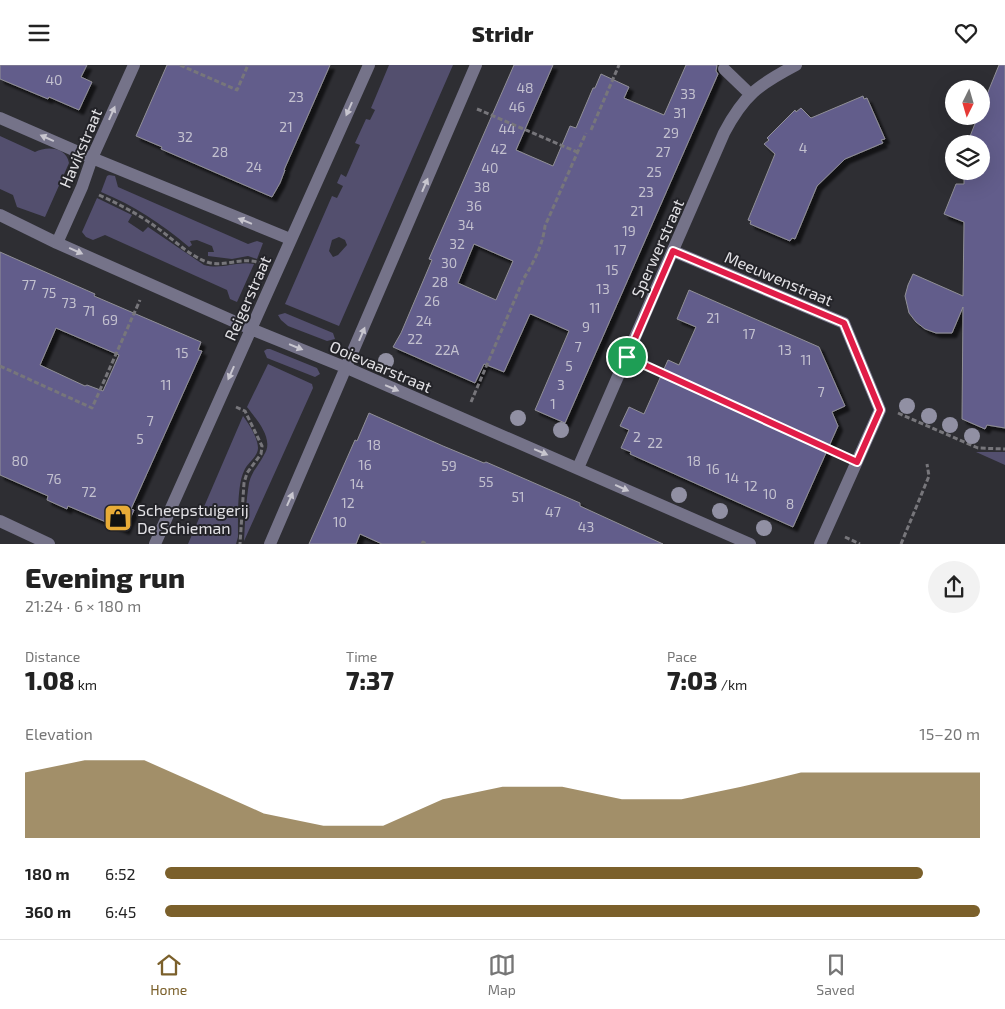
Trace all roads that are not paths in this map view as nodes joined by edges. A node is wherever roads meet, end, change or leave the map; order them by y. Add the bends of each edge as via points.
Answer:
1 (134, 65) edge
2 (369, 65) edge
3 (476, 65) edge
4 (796, 65) edge
5 (724, 69) dead end
6 (750, 94) junction
7 (0, 118) edge
8 (92, 158) junction
9 (0, 215) edge
10 (290, 239) junction
11 (57, 243) junction
12 (673, 251) junction
13 (250, 329) junction
14 (347, 368) junction
15 (578, 468) junction
16 (0, 521) edge
17 (49, 544) edge
18 (155, 544) edge
19 (270, 544) edge
20 (750, 544) edge
21 (820, 544) edge

8 -> 1 street, Havikstraat
2 -> 10 street, Reigerstraat
14 -> 3 street
4 - 6 street, Sperwerstraat via 770,78
5 - 6 street
6 - 12 street, Sperwerstraat via 736,110 724,133
8 -> 7 street
10 -> 8 street
8 - 11 street, Havikstraat
9 - 11 street, Ooievaarstraat
10 - 13 street, Reigerstraat
11 -> 13 street, Ooievaarstraat
12 - 15 street, Sperwerstraat
12 - 21 street, Meeuwenstraat via 844,323 880,410
13 -> 14 street, Ooievaarstraat
13 -> 18 street, Reigerstraat
14 -> 15 street, Ooievaarstraat
19 -> 14 street
15 -> 20 street, Ooievaarstraat
16 - 17 street

